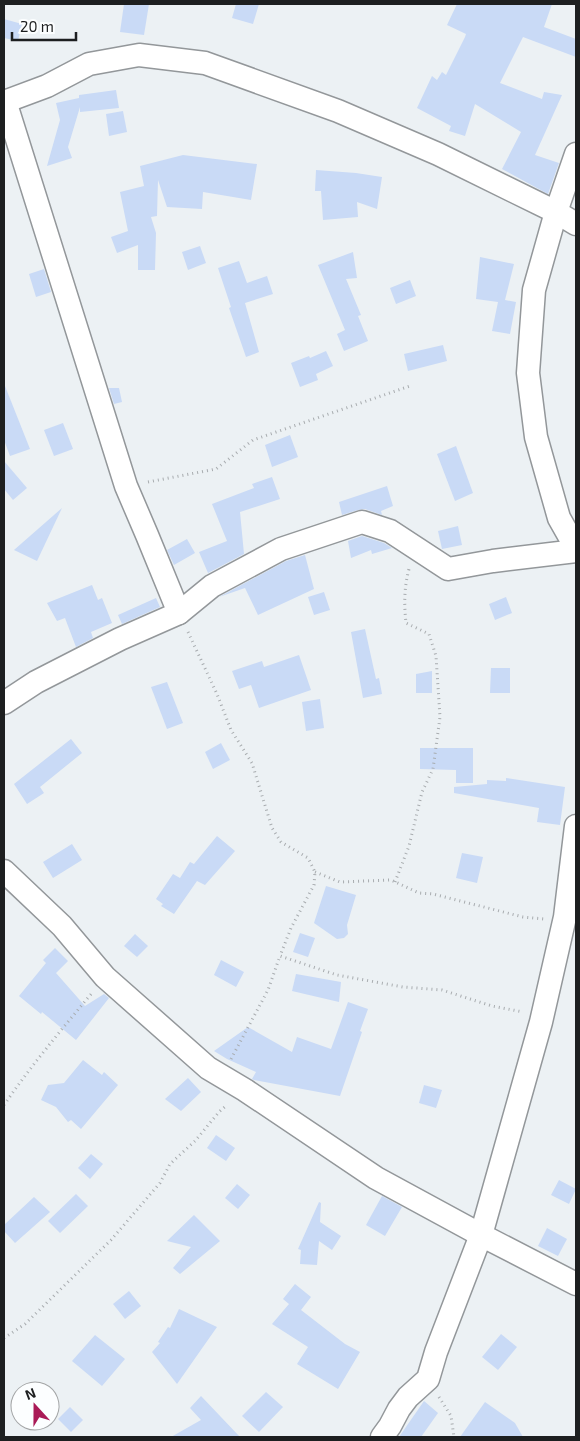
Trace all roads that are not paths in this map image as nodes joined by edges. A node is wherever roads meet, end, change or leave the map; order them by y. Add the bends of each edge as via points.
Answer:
1 (5, 102) edge
2 (576, 154) edge
3 (556, 212) junction
4 (576, 224) edge
5 (576, 549) edge
6 (178, 613) junction
7 (4, 703) edge
8 (576, 826) edge
9 (4, 871) edge
10 (481, 1235) junction
11 (576, 1284) edge
12 (382, 1437) edge

1 - 3 street via 98,62 139,55 205,63 356,119 438,154
1 - 6 street via 126,486
2 - 3 street
3 - 4 street
3 - 5 street via 534,290 528,373 536,437 559,518
5 - 6 street via 448,569 390,531 362,522 282,549 212,586
6 - 7 street via 36,682
8 - 10 street via 565,917 541,1022
9 - 10 street via 62,926 105,977 208,1068 376,1178
10 - 11 street
10 - 12 street via 428,1379 399,1409

